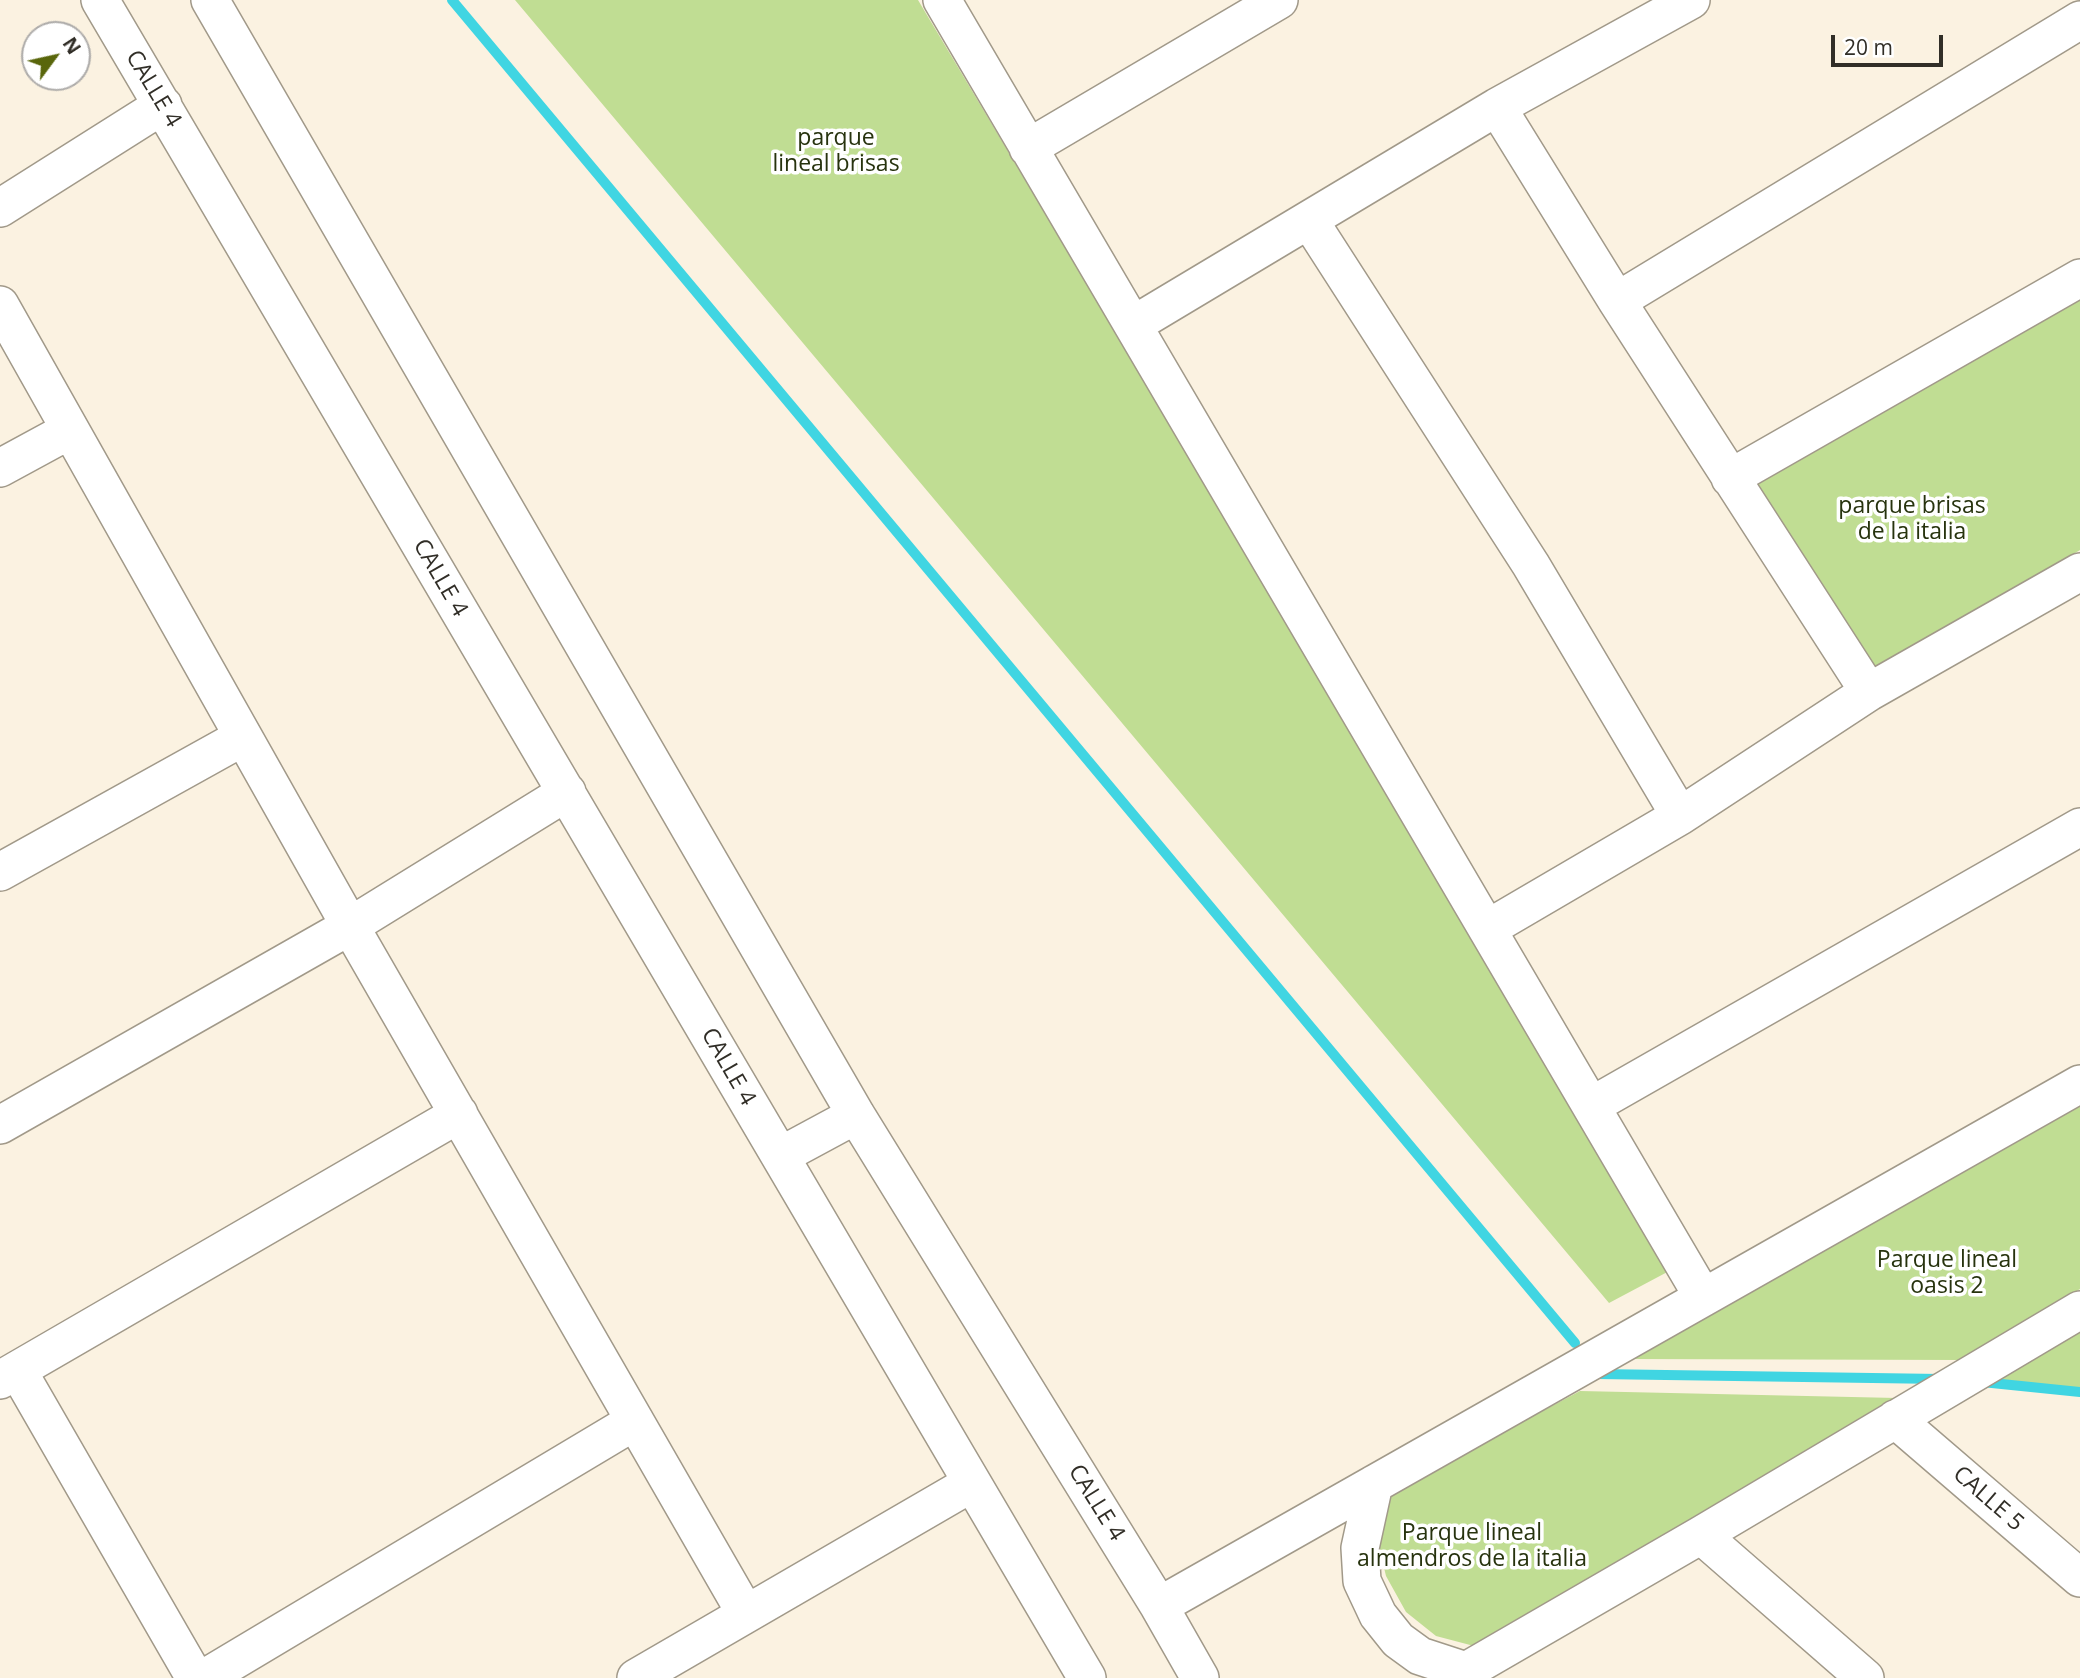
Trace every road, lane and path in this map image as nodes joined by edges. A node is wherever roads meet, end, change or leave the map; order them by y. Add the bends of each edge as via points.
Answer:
1 (100, 0) edge
2 (210, 0) edge
3 (942, 0) edge
4 (1279, 0) edge
5 (1691, 0) edge
6 (2080, 20) edge
7 (163, 105) junction
8 (1497, 107) junction
9 (1028, 148) junction
10 (0, 208) edge
11 (1309, 220) junction
12 (2080, 278) edge
13 (1617, 302) junction
14 (0, 305) edge
15 (1133, 325) junction
16 (70, 430) junction
17 (0, 468) edge
18 (1730, 478) junction
19 (2080, 572) edge
20 (1869, 692) junction
21 (243, 737) junction
22 (567, 792) junction
23 (1680, 816) junction
24 (2080, 827) edge
25 (0, 872) edge
26 (350, 926) junction
27 (1487, 929) junction
28 (2080, 1084) edge
29 (1591, 1106) junction
30 (459, 1114) junction
31 (856, 1115) junction
32 (0, 1125) edge
33 (780, 1156) junction
34 (1703, 1297) junction
35 (2080, 1310) edge
36 (9, 1376) edge
37 (1895, 1419) junction
38 (635, 1421) junction
39 (972, 1483) junction
40 (1374, 1484) junction
41 (1701, 1535) junction
42 (2080, 1578) edge
43 (1159, 1606) junction
44 (746, 1614) junction
45 (1460, 1674) edge
46 (1077, 1675) edge
47 (195, 1678) edge
48 (205, 1678) edge
49 (636, 1678) edge
50 (1200, 1678) edge
51 (1865, 1678) edge

1 - 7 street, CALLE 4
2 - 31 street, CALLE 4
3 - 9 street
4 - 9 street
5 - 8 street
6 - 13 street
7 - 10 street
7 - 22 street, CALLE 4
8 - 11 street
8 - 13 street
9 - 15 street
11 - 15 street
11 - 23 street via 1531,565
12 - 18 street
13 - 18 street
14 - 16 street
15 - 27 street
16 - 17 street
16 - 21 street
18 - 20 street
19 - 20 street
20 - 23 street
21 - 25 street
21 - 26 street
22 - 26 street
22 - 33 street, CALLE 4
23 - 27 street
24 - 29 street
26 - 30 street
26 - 32 street
27 - 29 street
28 - 34 street
29 - 34 street
30 - 36 street
30 - 38 street
31 - 33 street
31 - 43 street, CALLE 4
33 - 39 street, CALLE 4
34 - 40 street
35 - 37 street
36 - 47 street
37 - 41 street
37 - 42 street, CALLE 5
38 - 44 street
38 - 48 street
39 - 44 street
39 - 46 street, CALLE 4
40 - 43 street
40 - 45 street via 1360,1548 1362,1581 1378,1615 1398,1640
41 - 45 street
41 - 51 street
43 - 50 street, CALLE 4
44 - 49 street

